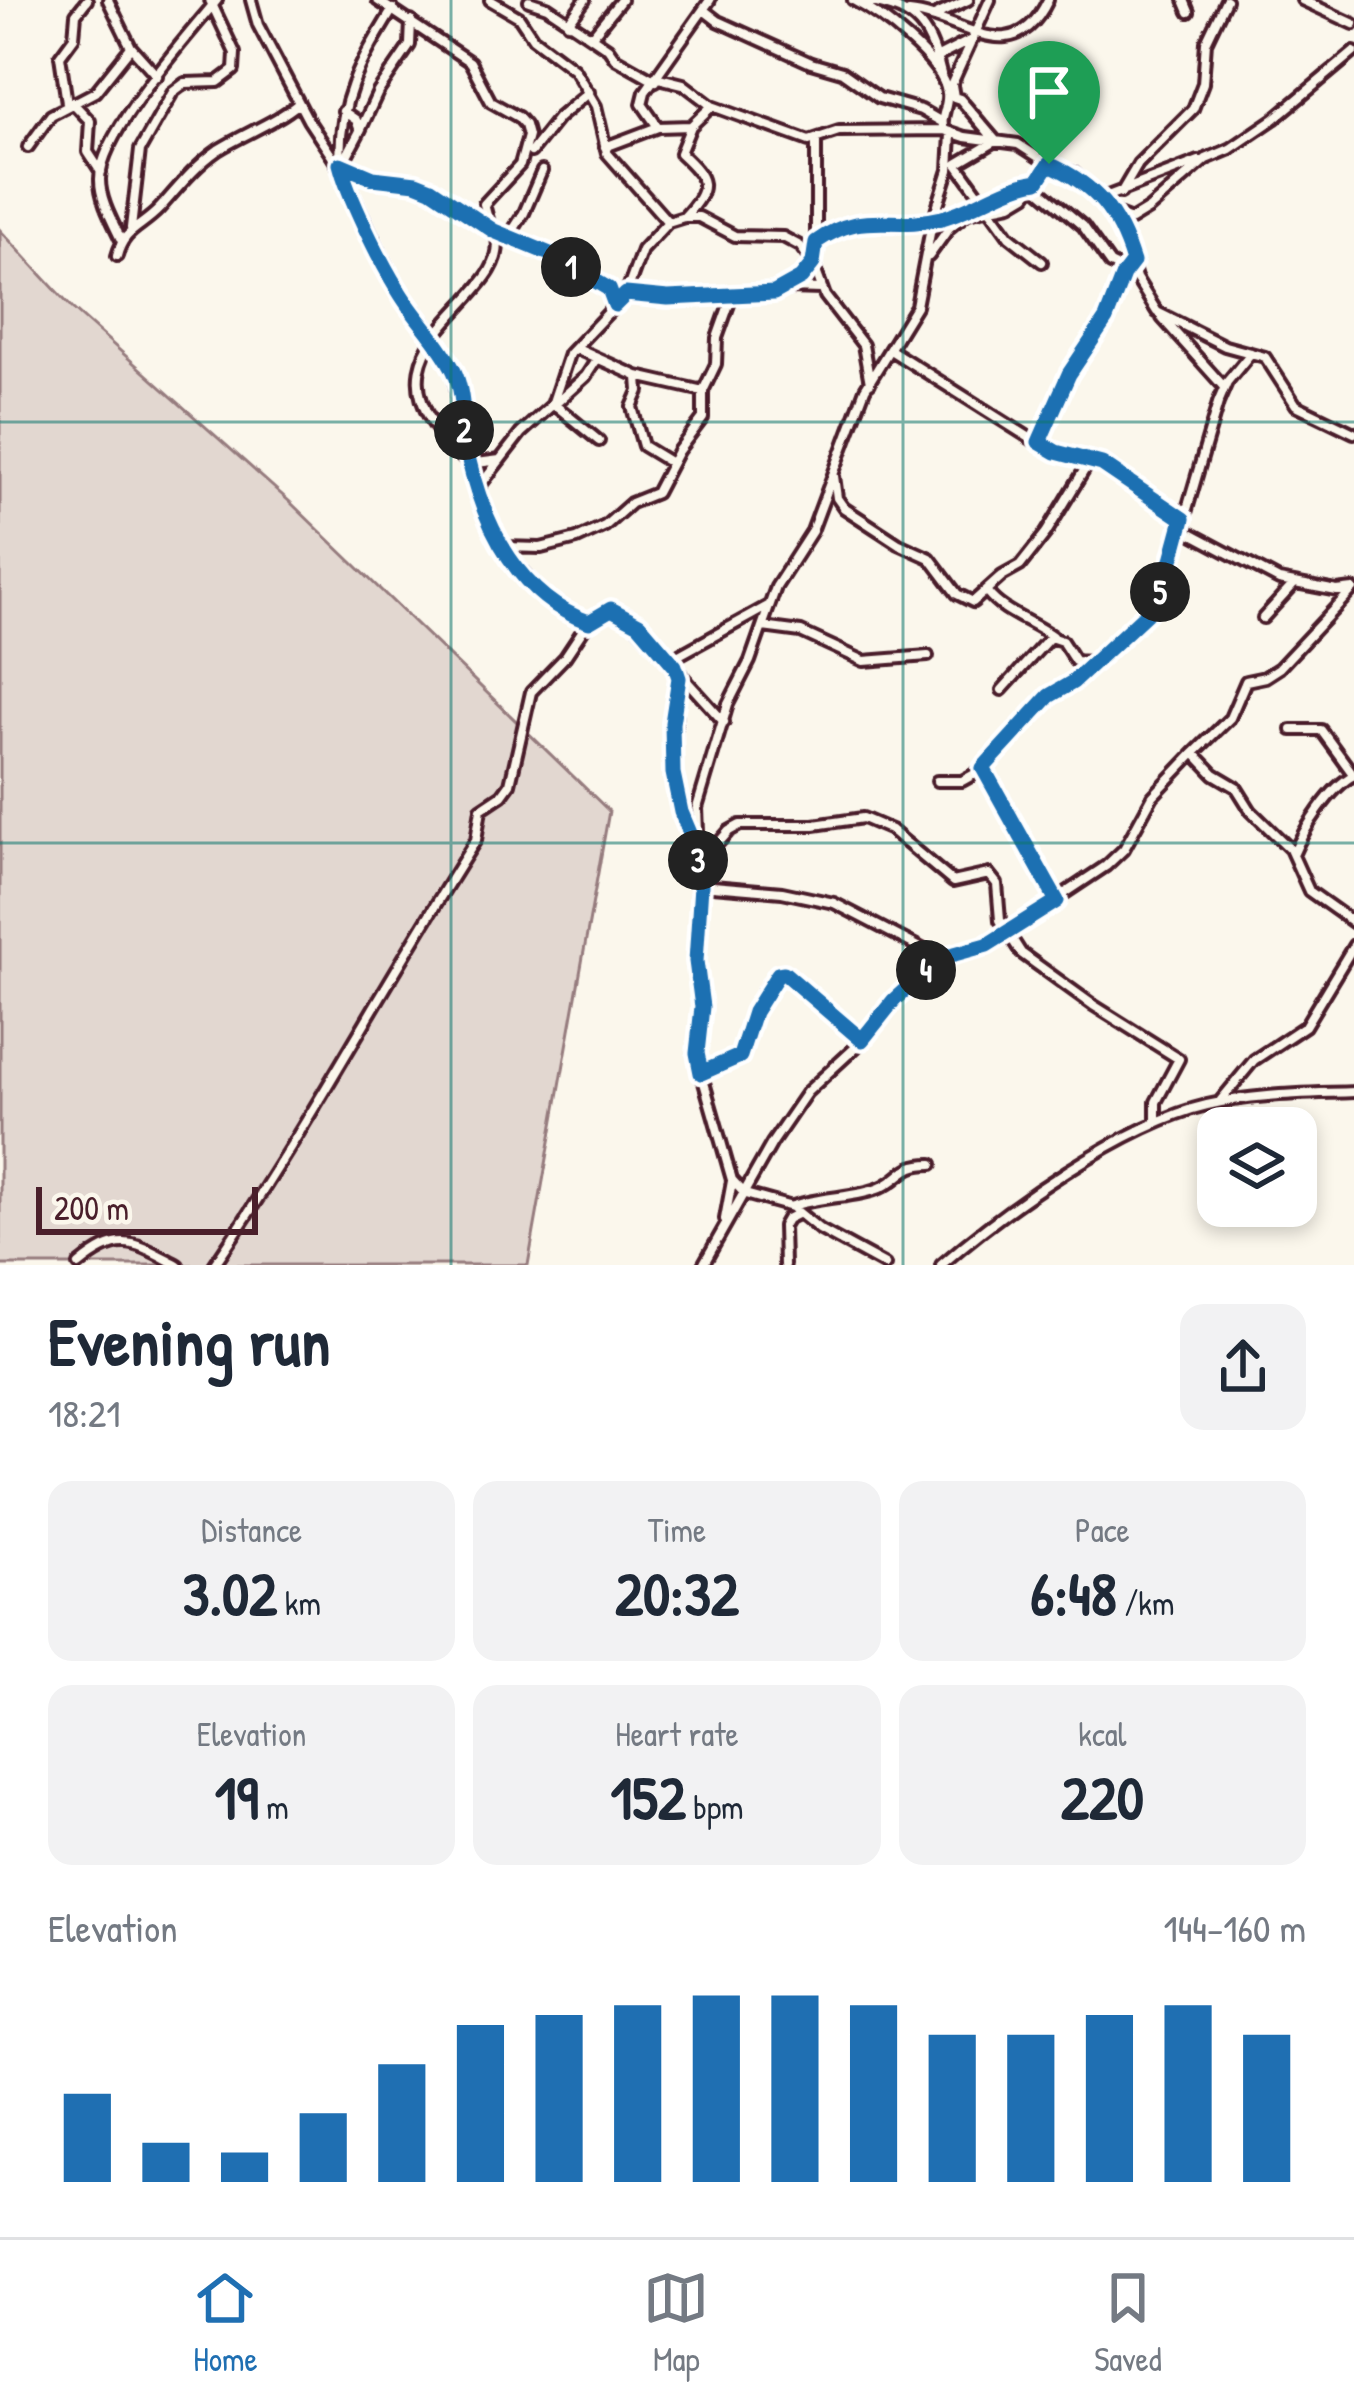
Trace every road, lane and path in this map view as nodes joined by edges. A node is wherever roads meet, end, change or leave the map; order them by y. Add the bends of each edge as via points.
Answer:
1 (87, 0) edge
2 (108, 0) edge
3 (250, 0) edge
4 (377, 0) edge
5 (405, 0) edge
6 (490, 0) edge
7 (584, 0) edge
8 (620, 0) edge
9 (710, 0) edge
10 (855, 0) edge
11 (990, 0) edge
12 (1048, 0) edge
13 (1184, 0) edge
14 (1226, 0) edge
15 (1302, 0) edge
16 (529, 1) edge
17 (970, 1) edge
18 (213, 2) edge
19 (397, 11) junction
20 (705, 11) junction
21 (909, 12) junction
22 (1189, 12) dead end
23 (517, 15) junction
24 (934, 16) junction
25 (411, 20) junction
26 (568, 23) junction
27 (1354, 24) edge
28 (591, 36) junction
29 (975, 38) junction
30 (131, 47) junction
31 (1354, 52) edge
32 (936, 58) junction
33 (157, 76) junction
34 (658, 79) junction
35 (947, 87) junction
36 (589, 92) junction
37 (70, 103) junction
38 (299, 103) junction
39 (712, 106) junction
40 (344, 111) junction
41 (691, 126) junction
42 (658, 127) junction
43 (945, 129) junction
44 (360, 131) junction
45 (816, 140) junction
46 (996, 141) junction
47 (28, 147) dead end
48 (605, 147) junction
49 (531, 152) dead end
50 (1206, 159) junction
51 (1049, 164) junction
52 (341, 166) junction
53 (953, 167) junction
54 (542, 171) dead end
55 (101, 172) junction
56 (1036, 183) junction
57 (1120, 193) junction
58 (1100, 200) junction
59 (985, 205) junction
60 (974, 209) junction
61 (1112, 213) junction
62 (684, 217) junction
63 (933, 219) junction
64 (1132, 220) junction
65 (668, 222) junction
66 (816, 224) junction
67 (837, 227) junction
68 (131, 228) junction
69 (492, 229) junction
70 (508, 238) junction
71 (1127, 238) junction
72 (122, 242) junction
73 (816, 242) junction
74 (117, 256) dead end
75 (928, 258) junction
76 (1042, 262) dead end
77 (1133, 262) junction
78 (813, 263) junction
79 (1125, 271) junction
80 (789, 288) junction
81 (821, 290) junction
82 (626, 294) junction
83 (732, 296) junction
84 (615, 305) junction
85 (1157, 312) junction
86 (434, 336) junction
87 (577, 349) junction
88 (892, 351) junction
89 (1250, 352) junction
90 (597, 359) junction
91 (638, 376) junction
92 (870, 384) junction
93 (1225, 388) junction
94 (703, 391) junction
95 (551, 408) junction
96 (1354, 433) edge
97 (598, 441) dead end
98 (1039, 442) junction
99 (1091, 459) junction
100 (501, 460) junction
101 (671, 463) junction
102 (469, 464) junction
103 (833, 474) junction
104 (478, 488) junction
105 (1182, 524) junction
106 (502, 547) junction
107 (1294, 583) junction
108 (1353, 589) edge
109 (987, 592) junction
110 (770, 604) junction
111 (1263, 619) dead end
112 (589, 622) junction
113 (763, 627) junction
114 (1053, 637) junction
115 (928, 656) dead end
116 (1094, 662) junction
117 (673, 663) junction
118 (1002, 690) dead end
119 (725, 724) junction
120 (1292, 730) dead end
121 (1194, 753) junction
122 (983, 768) junction
123 (1354, 775) edge
124 (937, 781) dead end
125 (698, 852) junction
126 (1294, 854) junction
127 (698, 866) junction
128 (701, 885) junction
129 (1057, 901) junction
130 (1354, 923) edge
131 (1006, 933) junction
132 (1354, 945) edge
133 (940, 958) junction
134 (862, 1040) junction
135 (701, 1073) junction
136 (1354, 1092) edge
137 (1220, 1102) junction
138 (1156, 1120) junction
139 (932, 1164) dead end
140 (732, 1180) junction
141 (745, 1194) junction
142 (795, 1210) junction
143 (722, 1229) junction
144 (79, 1265) edge
145 (178, 1265) edge
146 (214, 1265) edge
147 (703, 1265) edge
148 (784, 1265) edge
149 (885, 1265) edge
150 (940, 1265) edge

1 - 37 street via 60,56
2 - 30 street
3 - 38 street
4 - 19 street
5 - 19 street
6 - 23 street
7 - 26 street
8 - 28 street
9 - 20 street
10 - 21 street
10 - 35 street via 884,18
11 - 29 street
12 - 29 street via 1020,33
13 - 22 street
14 - 57 street via 1205,42 1193,109
15 - 27 street
16 - 23 street
16 - 26 street
17 - 24 street
18 - 33 street
18 - 68 street via 234,70 173,92 140,150
19 - 25 street
19 - 40 street via 359,69
20 - 34 street
20 - 43 street via 842,72 879,98 921,110
21 - 24 street
21 - 32 street
23 - 36 street
24 - 29 street
25 - 44 street via 410,45
25 - 69 street via 470,62 491,102 525,125 520,165 484,204
26 - 28 street
28 - 34 street
29 - 32 street
29 - 35 street
30 - 33 street
30 - 37 street via 95,92
31 - 50 street via 1274,119
32 - 35 street
33 - 55 street via 121,125
34 - 39 street via 683,84
34 - 42 street via 642,104
35 - 43 street
35 - 46 street
36 - 48 street
36 - 49 street
37 - 47 street
37 - 55 street via 91,123 88,152
38 - 52 street
38 - 68 street via 217,151
39 - 41 street
39 - 45 street
40 - 44 street
40 - 52 street
41 - 42 street
41 - 62 street via 680,153 704,185
42 - 48 street
43 - 45 street via 839,131
43 - 46 street
43 - 53 street
44 - 52 street
45 - 66 street
46 - 51 street via 1018,143
46 - 53 street
48 - 65 street
50 - 57 street
50 - 64 street
51 - 56 street
51 - 58 street via 1074,173
52 - 69 street via 416,183
52 - 86 street via 397,288
53 - 59 street
53 - 63 street
54 - 70 street
55 - 72 street
56 - 59 street
56 - 79 street
57 - 58 street
58 - 61 street
59 - 60 street
59 - 76 street
60 - 63 street
60 - 75 street
61 - 64 street
61 - 71 street
62 - 65 street
62 - 78 street via 734,236 783,237
63 - 67 street
63 - 75 street
64 - 71 street
65 - 82 street via 642,250
66 - 67 street
66 - 73 street
67 - 73 street
68 - 72 street
69 - 70 street
69 - 86 street via 499,245 488,270
70 - 84 street via 609,289
71 - 77 street
72 - 74 street
73 - 78 street
75 - 88 street
77 - 79 street
77 - 85 street
78 - 80 street
78 - 81 street
79 - 98 street
80 - 81 street
80 - 83 street
81 - 92 street via 859,336
82 - 83 street
82 - 84 street
83 - 94 street
84 - 87 street
85 - 89 street
85 - 93 street
86 - 102 street via 457,378
86 - 102 street via 419,390
87 - 90 street
87 - 95 street
88 - 92 street
88 - 98 street
89 - 93 street
89 - 96 street via 1270,362 1296,405
90 - 91 street
90 - 95 street
91 - 94 street
91 - 101 street via 632,407 643,446
92 - 103 street
93 - 105 street
94 - 101 street via 703,418
95 - 97 street
95 - 100 street
98 - 99 street
99 - 105 street
99 - 109 street via 1020,566
100 - 102 street
100 - 104 street
101 - 106 street via 656,493 595,531 555,546
102 - 104 street
103 - 109 street via 844,508 930,558 969,602
103 - 110 street
104 - 106 street
105 - 107 street via 1247,566
105 - 116 street via 1156,601
106 - 112 street via 547,601
107 - 108 street
107 - 111 street
108 - 121 street via 1279,668 1246,681 1230,718
109 - 114 street
110 - 113 street
110 - 117 street
112 - 117 street via 619,610
112 - 146 street via 531,692 509,784 477,816 476,840
113 - 115 street via 811,635 865,661
113 - 119 street
114 - 116 street via 1075,661
114 - 118 street
116 - 122 street via 1049,696
117 - 119 street
117 - 125 street via 673,773
119 - 125 street via 697,808
120 - 123 street via 1321,730
121 - 126 street
121 - 129 street via 1153,796 1124,849
122 - 124 street via 962,781
122 - 129 street
123 - 126 street via 1308,824
125 - 127 street
126 - 130 street via 1309,891
127 - 128 street
127 - 131 street via 740,825 871,819 953,882 992,875
128 - 133 street via 835,903
128 - 135 street
129 - 131 street
131 - 133 street
131 - 138 street via 1030,962 1179,1058 1156,1102
132 - 137 street via 1305,1026 1246,1068
133 - 134 street
134 - 135 street via 782,972 754,1012 740,1056
134 - 141 street via 807,1093
135 - 140 street
136 - 137 street
137 - 138 street
138 - 150 street
139 - 142 street via 908,1166 878,1189 825,1196
140 - 141 street
140 - 143 street
141 - 142 street
141 - 143 street
142 - 148 street via 783,1226
142 - 149 street
143 - 147 street
144 - 145 street via 121,1240

